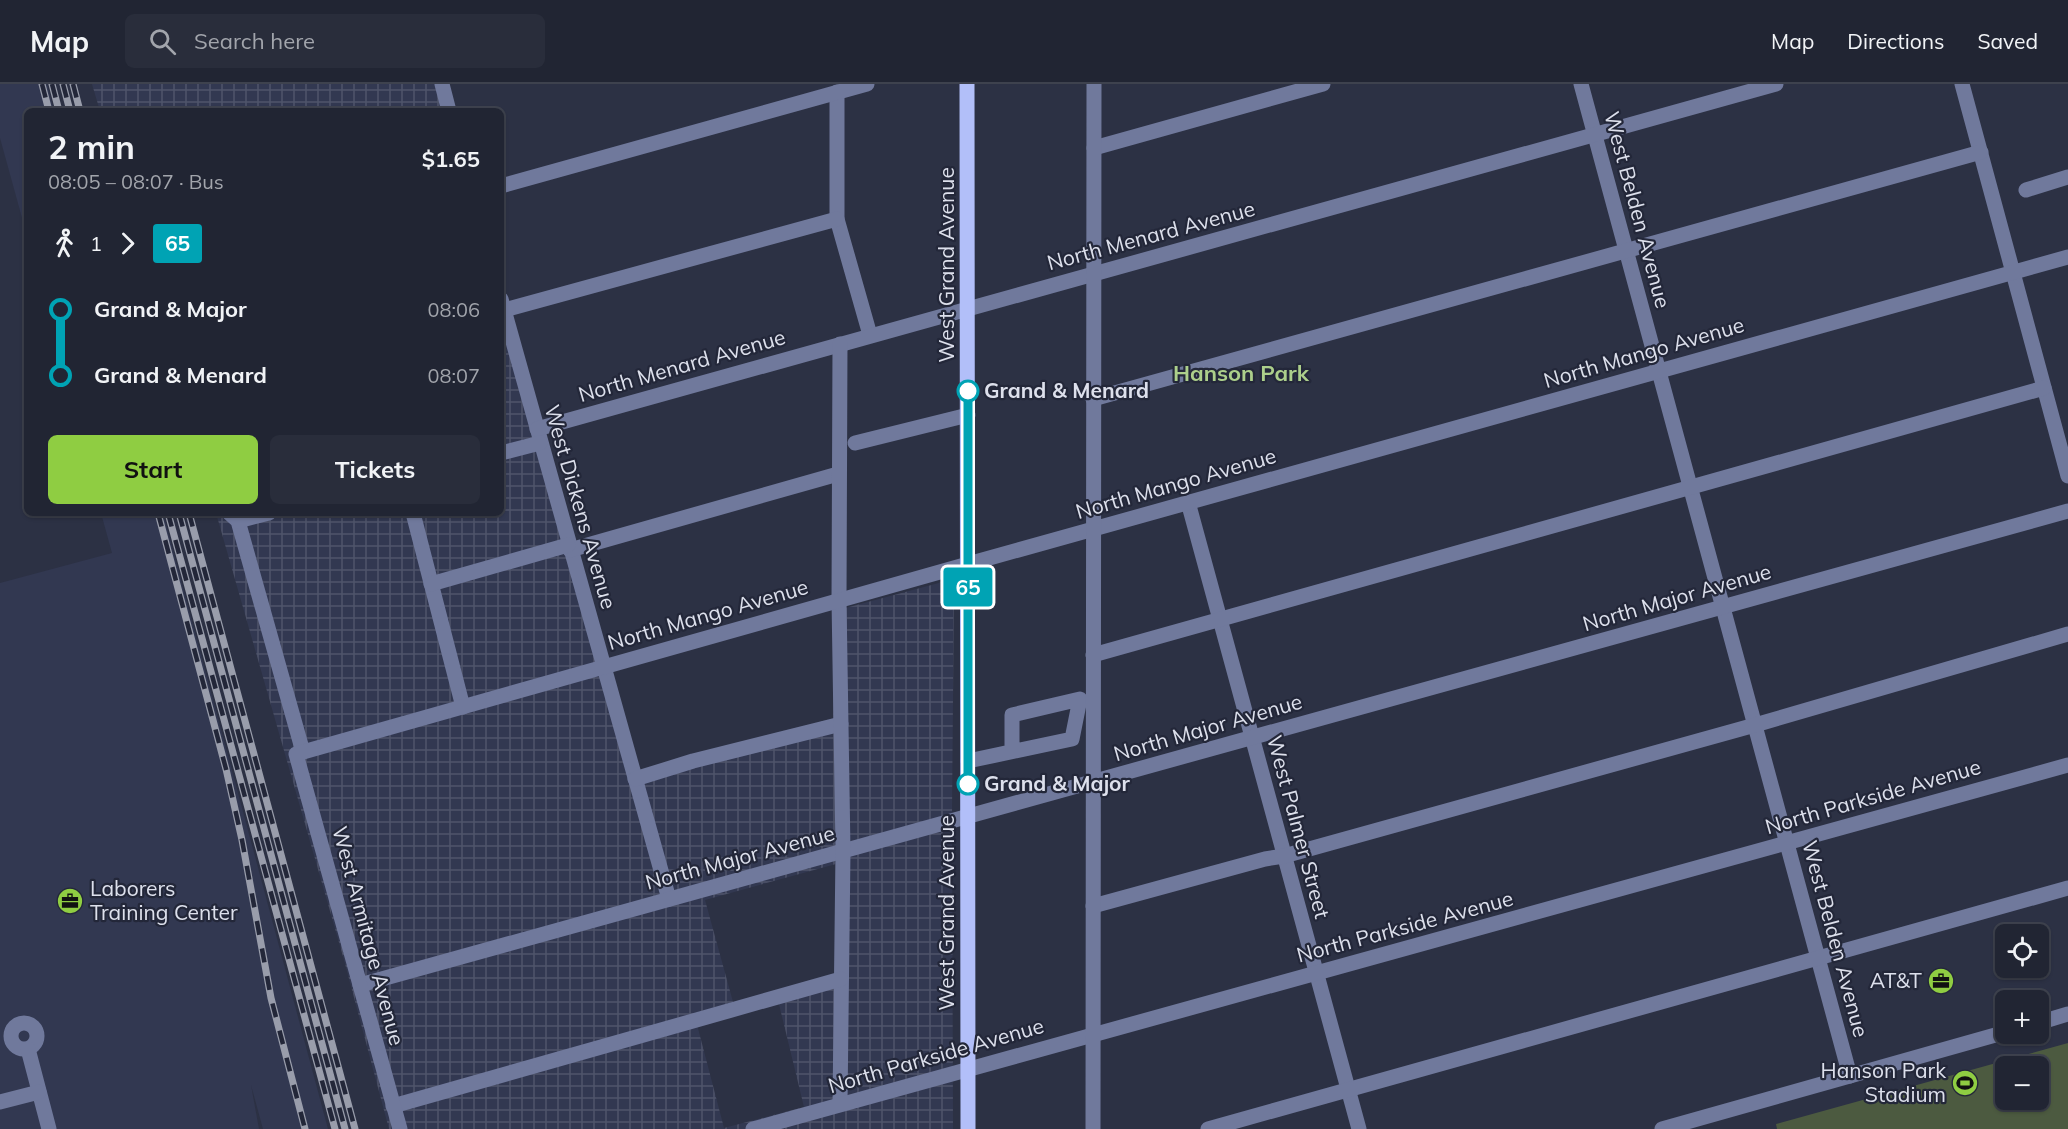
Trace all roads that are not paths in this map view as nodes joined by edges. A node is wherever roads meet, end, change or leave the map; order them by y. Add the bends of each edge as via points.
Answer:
1 (442, 84) edge
2 (867, 84) edge
3 (967, 84) edge
4 (1094, 84) edge
5 (1323, 84) edge
6 (1581, 84) edge
7 (1776, 84) edge
8 (1962, 84) edge
9 (837, 92) junction
10 (448, 108) edge
11 (1595, 134) junction
12 (1094, 148) junction
13 (1981, 152) junction
14 (2068, 177) edge
15 (504, 185) edge
16 (2026, 190) dead end
17 (837, 219) junction
18 (1626, 250) junction
19 (2068, 257) edge
20 (2013, 273) junction
21 (1094, 274) junction
22 (504, 303) edge
23 (968, 308) junction
24 (504, 311) edge
25 (870, 335) junction
26 (840, 344) junction
27 (1659, 371) junction
28 (2044, 388) junction
29 (1093, 399) junction
30 (968, 415) junction
31 (539, 436) junction
32 (855, 443) dead end
33 (504, 452) edge
34 (838, 474) junction
35 (2068, 476) edge
36 (1691, 489) junction
37 (1188, 502) junction
38 (2068, 511) edge
39 (414, 516) edge
40 (234, 517) edge
41 (1094, 529) junction
42 (569, 547) junction
43 (968, 564) junction
44 (431, 584) junction
45 (839, 600) junction
46 (1723, 607) junction
47 (1220, 620) junction
48 (2068, 634) edge
49 (1094, 655) junction
50 (604, 667) junction
51 (463, 707) junction
52 (841, 724) junction
53 (1755, 725) junction
54 (1252, 738) junction
55 (1012, 752) junction
56 (299, 753) junction
57 (968, 761) junction
58 (2068, 765) edge
59 (635, 779) junction
60 (1094, 782) junction
61 (968, 817) junction
62 (1787, 843) junction
63 (843, 851) junction
64 (1284, 856) junction
65 (2068, 888) edge
66 (669, 899) junction
67 (1093, 906) junction
68 (1818, 958) junction
69 (1317, 974) junction
70 (841, 979) junction
71 (360, 985) junction
72 (2068, 1014) edge
73 (2049, 1020) edge
74 (1093, 1035) junction
75 (1995, 1035) edge
76 (6, 1041) edge
77 (28, 1049) junction
78 (968, 1068) junction
79 (1850, 1076) junction
80 (1348, 1091) junction
81 (39, 1092) junction
82 (0, 1102) edge
83 (840, 1104) junction
84 (393, 1106) junction
85 (49, 1129) edge
86 (400, 1129) edge
87 (753, 1129) edge
88 (968, 1129) edge
89 (1093, 1129) edge
90 (1208, 1129) edge
91 (1359, 1129) edge
92 (1662, 1129) edge

1 - 10 street
2 - 9 street
3 - 23 main road, West Grand Avenue
4 - 12 street
5 - 12 street
6 - 11 street, West Belden Avenue
7 - 11 street, North Menard Avenue
8 - 13 street
9 - 15 street
9 - 17 street
11 - 18 street, West Belden Avenue
11 - 21 street, North Menard Avenue
12 - 21 street
13 - 18 street
13 - 20 street
14 - 16 street
17 - 22 street
17 - 25 street
18 - 27 street, West Belden Avenue
18 - 29 street
19 - 20 street, North Mango Avenue
20 - 27 street, North Mango Avenue
20 - 28 street
21 - 23 street, North Menard Avenue
21 - 29 street
23 - 25 street, North Menard Avenue
23 - 30 main road, West Grand Avenue
24 - 31 street, West Dickens Avenue
25 - 26 street, North Menard Avenue
26 - 31 street, North Menard Avenue
26 - 34 street
27 - 36 street, West Belden Avenue
27 - 37 street, North Mango Avenue
28 - 35 street
28 - 36 street
29 - 41 street
30 - 32 street
30 - 43 main road, West Grand Avenue
31 - 33 street, North Menard Avenue
31 - 42 street, West Dickens Avenue
34 - 42 street
34 - 45 street
36 - 46 street, West Belden Avenue
36 - 47 street
37 - 41 street, North Mango Avenue
37 - 47 street, West Palmer Street
38 - 46 street, North Major Avenue
39 - 44 street
40 - 56 street, West Armitage Avenue
41 - 43 street, North Mango Avenue
41 - 49 street
42 - 44 street
42 - 50 street, West Dickens Avenue
43 - 45 street, North Mango Avenue
43 - 57 main road, West Grand Avenue
44 - 51 street
45 - 50 street, North Mango Avenue
45 - 52 street
46 - 53 street, West Belden Avenue
46 - 54 street, North Major Avenue
47 - 49 street
47 - 54 street, West Palmer Street
48 - 53 street
49 - 60 street
50 - 51 street, North Mango Avenue
50 - 59 street, West Dickens Avenue
51 - 56 street, North Mango Avenue
52 - 59 street
52 - 63 street
53 - 62 street, West Belden Avenue
53 - 64 street
54 - 60 street, North Major Avenue
54 - 64 street, West Palmer Street
55 - 55 street via 1072,739 1080,699 1012,715
55 - 57 street
56 - 71 street, West Armitage Avenue
57 - 61 main road, West Grand Avenue
58 - 62 street, North Parkside Avenue
59 - 66 street, West Dickens Avenue
60 - 61 street, North Major Avenue
60 - 67 street
61 - 63 street, North Major Avenue
61 - 78 main road, West Grand Avenue
62 - 68 street, West Belden Avenue
62 - 69 street, North Parkside Avenue
63 - 66 street, North Major Avenue
63 - 70 street
64 - 67 street
64 - 69 street, West Palmer Street
65 - 68 street
66 - 71 street, North Major Avenue
67 - 74 street
68 - 79 street, West Belden Avenue
68 - 80 street
69 - 74 street, North Parkside Avenue
69 - 80 street, West Palmer Street
70 - 83 street
70 - 84 street
71 - 84 street, West Armitage Avenue
72 - 73 street
74 - 78 street, North Parkside Avenue
74 - 89 street
75 - 79 street
76 - 77 street
76 - 77 street via 18,1024 31,1025 37,1031 37,1040
77 - 81 street
78 - 83 street, North Parkside Avenue
78 - 88 main road, West Grand Avenue
79 - 92 street
80 - 90 street
80 - 91 street, West Palmer Street
81 - 82 street
81 - 85 street
83 - 87 street, North Parkside Avenue
84 - 86 street, West Armitage Avenue

